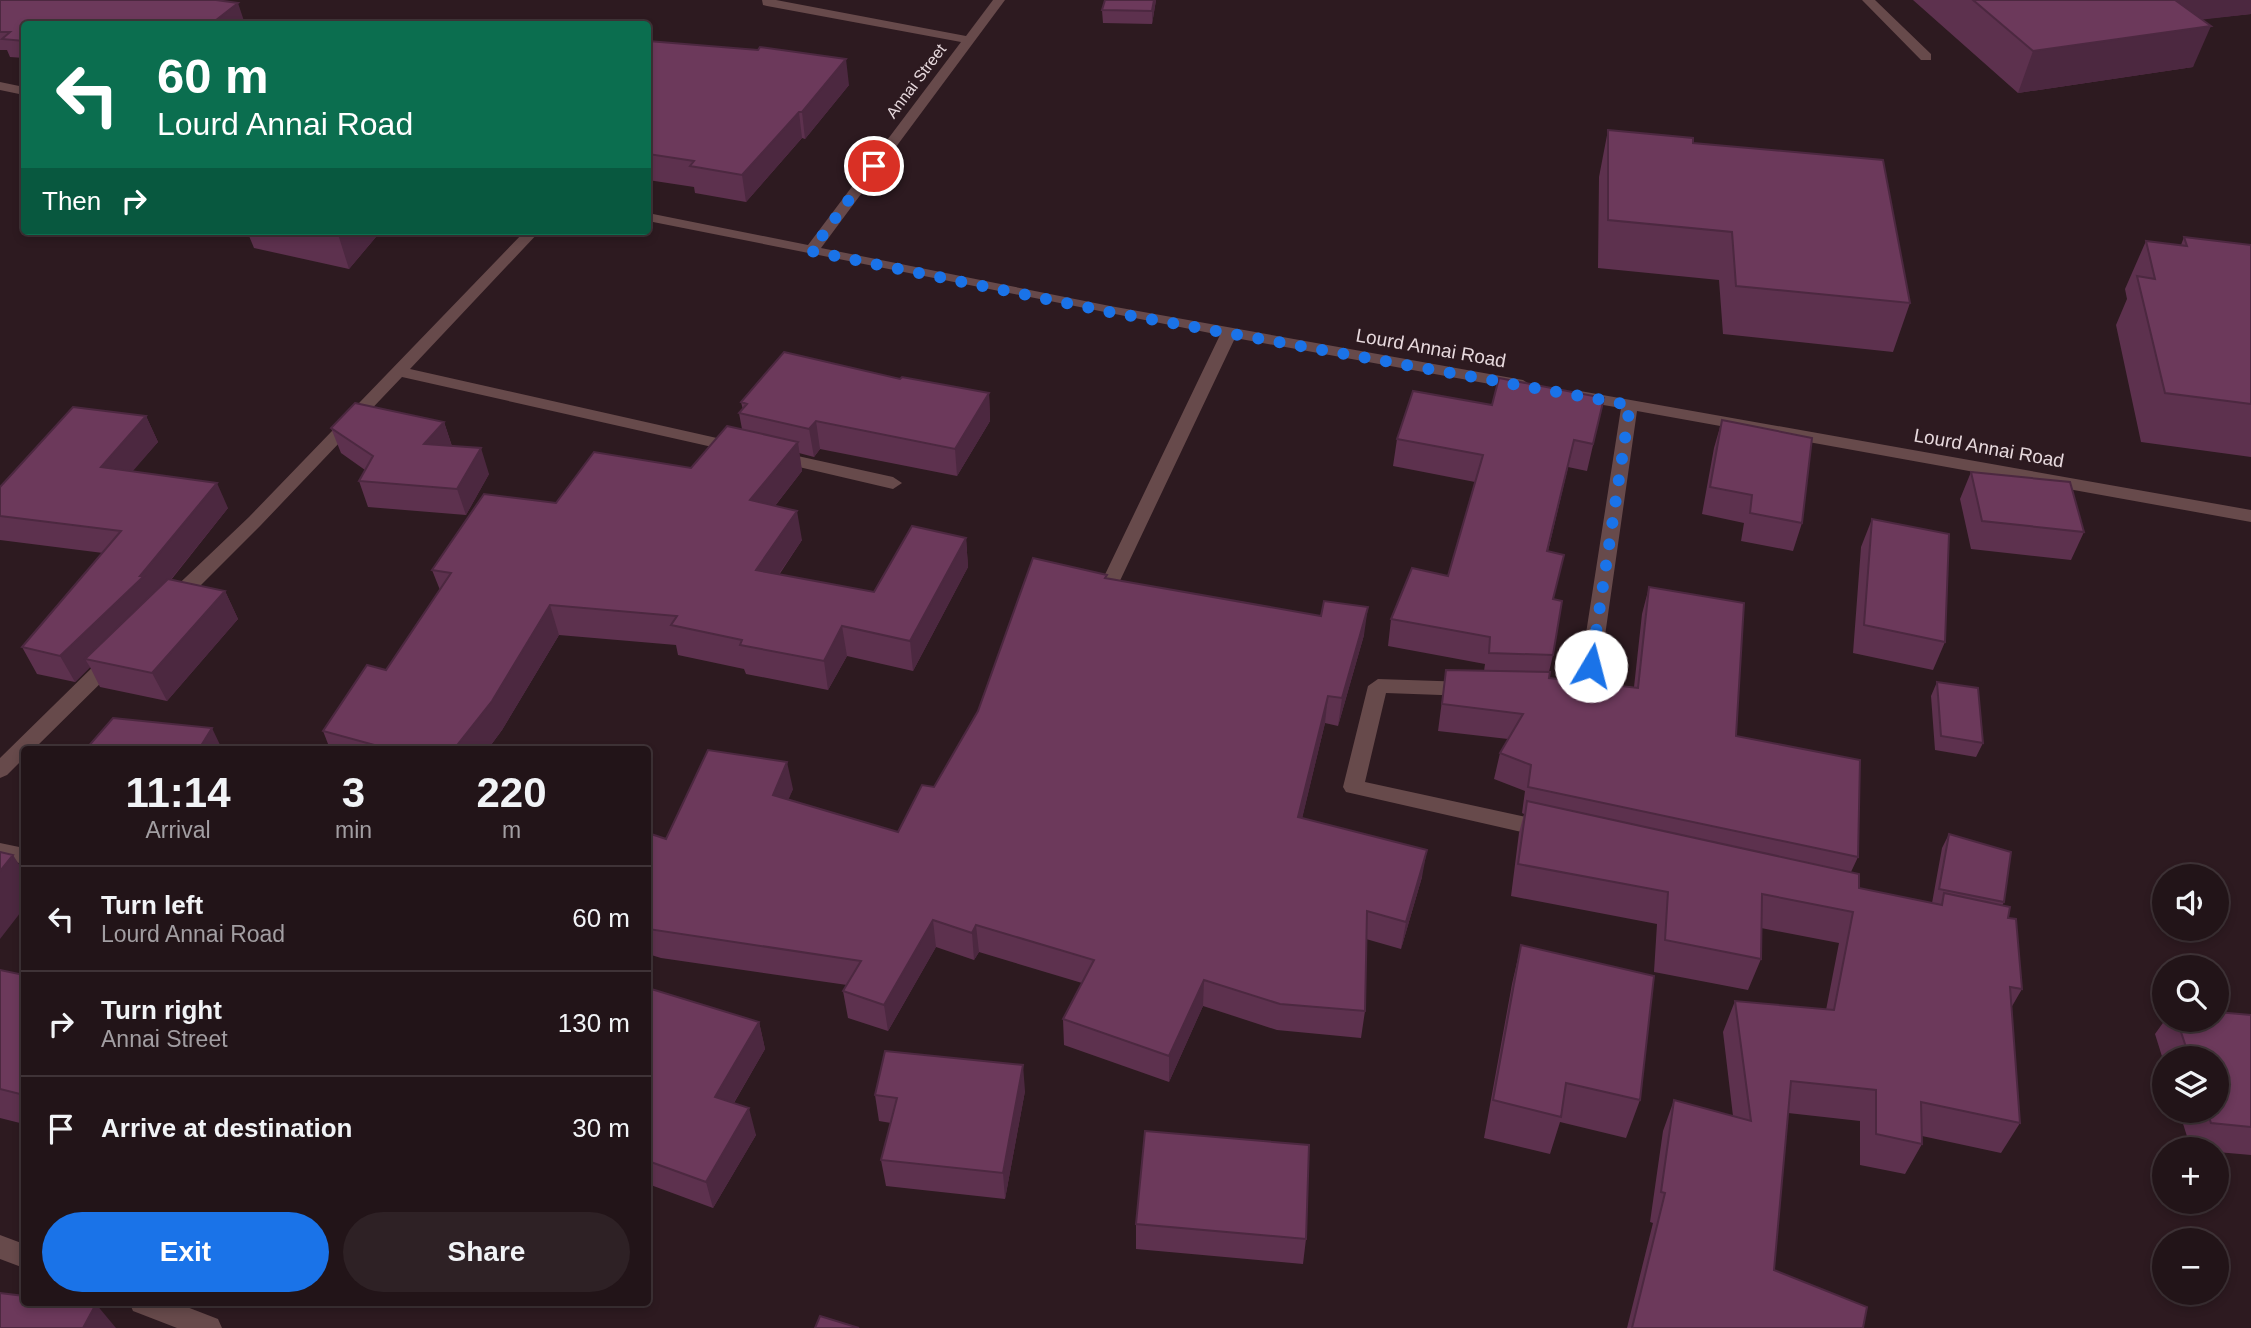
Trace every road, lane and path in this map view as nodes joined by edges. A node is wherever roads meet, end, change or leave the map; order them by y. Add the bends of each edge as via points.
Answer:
1 (999, 0) edge
2 (1868, 0) edge
3 (766, 2) dead end
4 (969, 40) junction
5 (1926, 57) dead end
6 (0, 86) edge
7 (21, 90) edge
8 (651, 218) edge
9 (529, 235) edge
10 (811, 251) junction
11 (1229, 332) junction
12 (398, 372) junction
13 (1536, 388) edge
14 (1563, 393) edge
15 (1630, 405) junction
16 (893, 483) dead end
17 (2251, 516) edge
18 (1108, 587) edge
19 (157, 617) edge
20 (128, 645) edge
21 (1490, 689) edge
22 (1545, 691) edge
23 (24, 746) edge
24 (21, 749) edge
25 (0, 769) edge
26 (1558, 832) edge
27 (0, 850) edge
28 (21, 855) edge
29 (0, 1247) edge
30 (21, 1255) edge
31 (152, 1306) edge
32 (209, 1328) edge

1 - 4 street, Annai Street
2 - 5 street
3 - 4 street
4 - 10 street, Annai Street
6 - 7 street
8 - 10 street, Lourd Annai Road
9 - 12 street
10 - 11 street, Lourd Annai Road
11 - 13 street, Lourd Annai Road
11 - 18 street
12 - 16 street
12 - 19 street
14 - 15 street, Lourd Annai Road
15 - 17 street, Lourd Annai Road
15 - 22 street via 1587,692
20 - 23 street
21 - 26 street via 1378,686 1353,787
24 - 25 street
27 - 28 street
29 - 30 street
31 - 32 street

